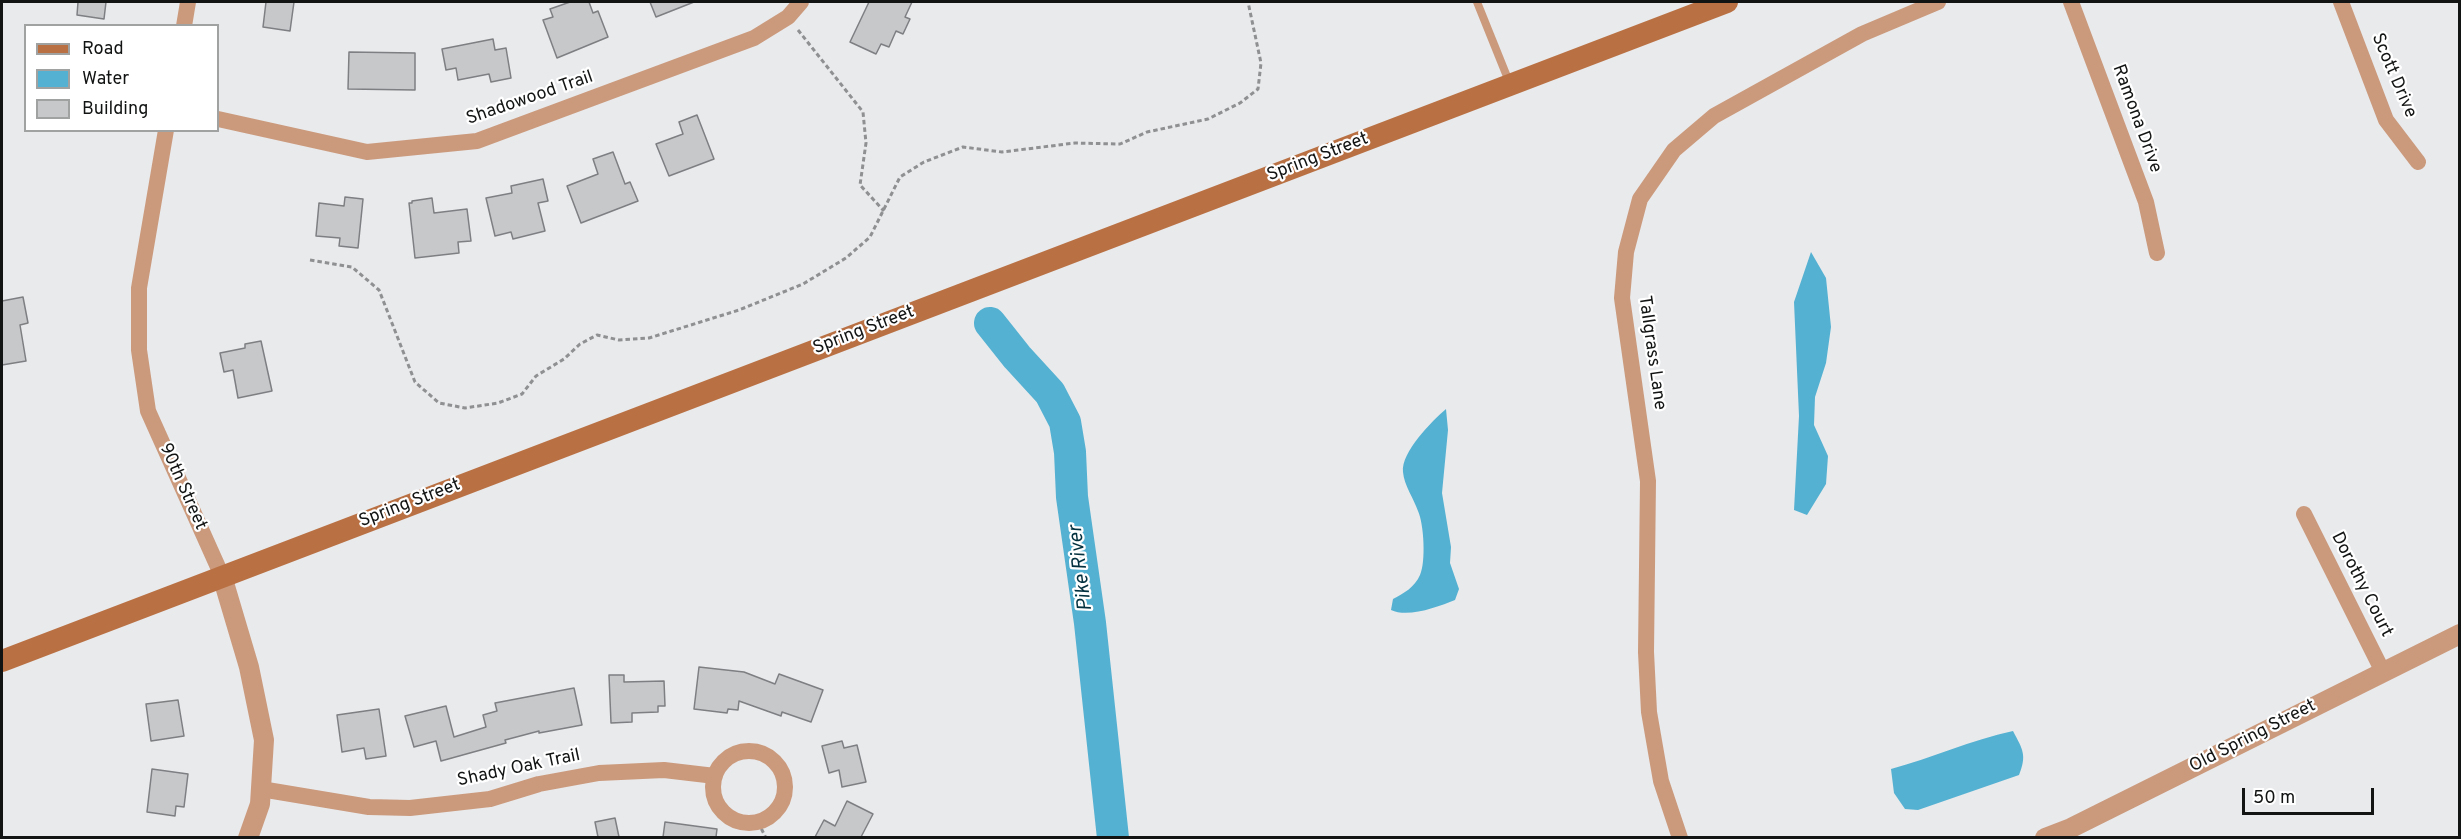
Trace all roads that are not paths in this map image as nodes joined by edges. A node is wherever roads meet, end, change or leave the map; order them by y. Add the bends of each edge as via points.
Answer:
1 (188, 2) edge
2 (801, 2) edge
3 (1477, 2) edge
4 (1727, 2) edge
5 (1938, 2) edge
6 (2071, 2) edge
7 (2341, 2) edge
8 (184, 24) edge
9 (1510, 84) junction
10 (219, 119) edge
11 (166, 132) edge
12 (2418, 162) dead end
13 (2157, 253) dead end
14 (2304, 514) dead end
15 (222, 576) junction
16 (2460, 634) edge
17 (2, 661) edge
18 (2384, 672) junction
19 (715, 776) junction
20 (261, 789) junction
21 (2071, 833) edge
22 (248, 837) edge
23 (1680, 837) edge
24 (2045, 837) edge

1 - 8 street
2 - 10 street, Shadowood Trail via 788,17 754,38 477,141 367,152
3 - 9 lane
4 - 9 main road, Spring Street
5 - 23 street, Tallgrass Lane via 1862,34 1714,116 1674,150 1640,199 1626,252 1622,298 1648,481 1649,712 1661,781
6 - 13 street, Ramona Drive via 2146,202
7 - 12 street, Scott Drive via 2386,120
9 - 15 main road, Spring Street
11 - 15 street, 90th Street via 139,288 138,350 148,411
14 - 18 street, Dorothy Court
15 - 17 main road, Spring Street
15 - 20 street, 90th Street via 249,667 264,740
16 - 18 street, Old Spring Street
18 - 21 street, Old Spring Street
19 - 19 street via 721,765 742,752 766,755 782,773 784,797 769,817 758,822 736,820 719,807
19 - 20 street, Shady Oak Trail via 664,770 599,773 539,784 490,799 410,808 369,807
20 - 22 street, 90th Street
21 - 24 street, Old Spring Street

